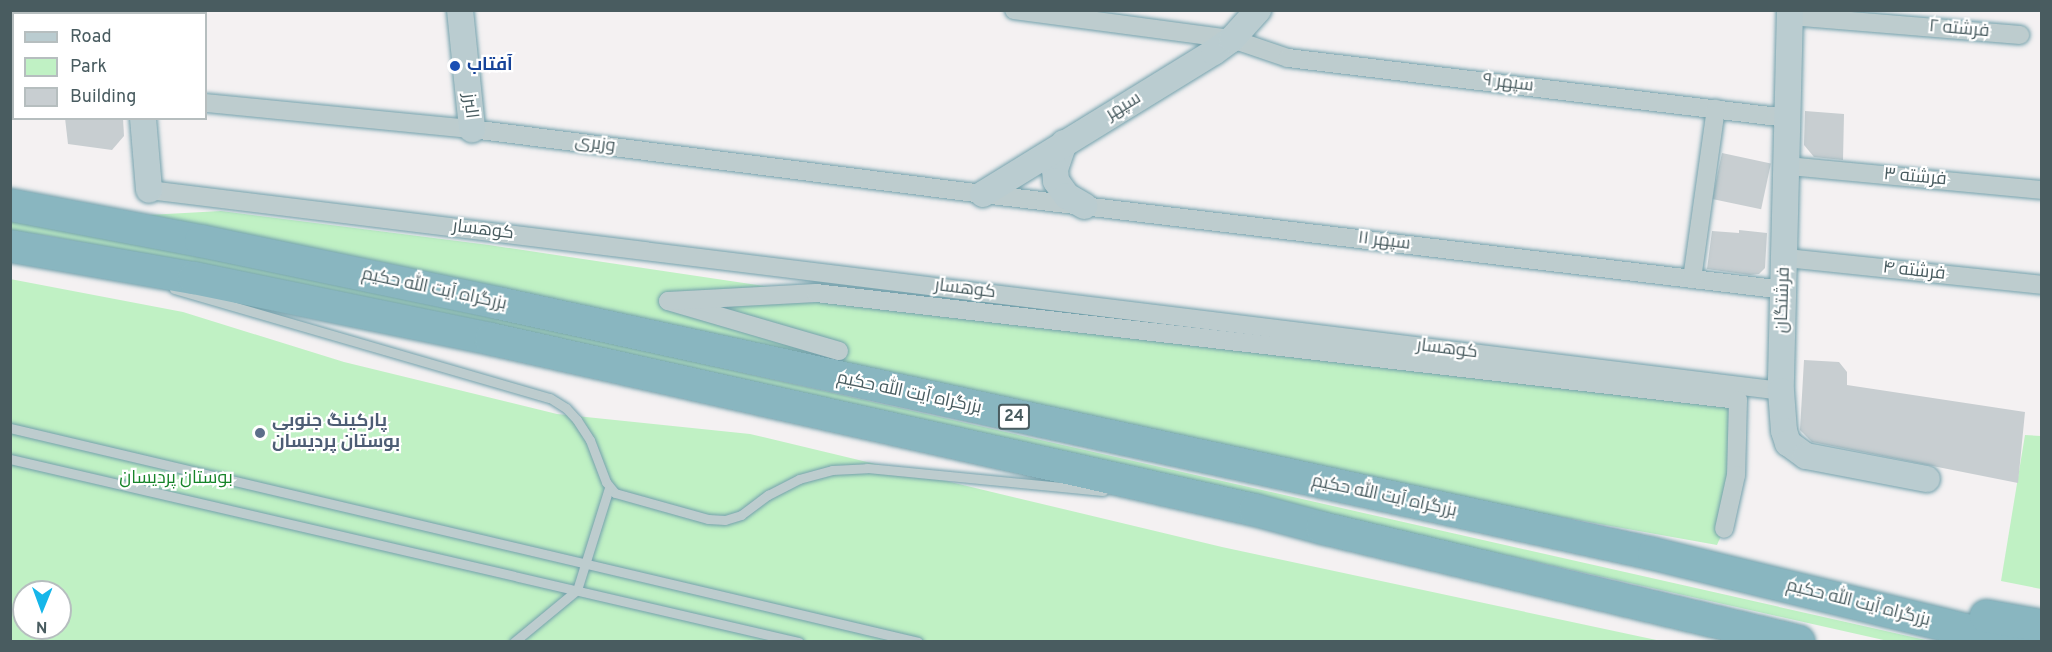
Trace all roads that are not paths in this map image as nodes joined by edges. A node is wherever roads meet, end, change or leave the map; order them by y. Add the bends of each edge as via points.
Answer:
1 (21, 10) edge
2 (460, 10) edge
3 (1014, 10) edge
4 (1258, 10) edge
5 (10, 11) edge
6 (1790, 13) edge
7 (2020, 35) dead end
8 (1232, 39) junction
9 (207, 104) edge
10 (1716, 109) junction
11 (1787, 118) junction
12 (143, 120) edge
13 (472, 129) junction
14 (1064, 143) junction
15 (1788, 166) junction
16 (150, 190) joint
17 (2042, 190) edge
18 (983, 194) junction
19 (10, 206) edge
20 (1084, 206) junction
21 (10, 246) edge
22 (81, 257) junction
23 (1786, 258) junction
24 (1692, 279) junction
25 (158, 283) dead end
26 (2042, 285) edge
27 (169, 287) dead end
28 (1784, 290) junction
29 (839, 351) dead end
30 (1780, 391) junction
31 (10, 428) edge
32 (10, 459) edge
33 (1927, 479) dead end
34 (609, 488) junction
35 (1119, 493) dead end
36 (1142, 496) dead end
37 (1255, 510) junction
38 (1724, 529) dead end
39 (1654, 554) junction
40 (585, 564) junction
41 (577, 590) junction
42 (2042, 626) edge
43 (514, 642) edge
44 (799, 642) edge
45 (918, 642) edge
46 (1799, 642) edge
47 (2015, 642) edge

1 - 5 street
2 - 13 street, البرز
3 - 8 street, سپهر ۹
4 - 8 street, سپهر
6 - 7 street, فرشته ۲
6 - 11 street, فرشتگان
8 - 10 street, سپهر ۹ via 1288,58
8 - 14 street, سپهر
9 - 13 street, وزیری
10 - 11 street, سپهر ۹
10 - 24 street
11 - 15 street, فرشتگان
12 - 16 street
13 - 18 street, وزیری
14 - 18 street, سپهر
14 - 20 street via 1055,169 1056,181 1067,196
15 - 17 street, فرشته ۳
15 - 23 street, فرشتگان
16 - 30 street, کوهسار
18 - 20 street, سپهر ۱۱
19 - 39 highway, بزرگراه آیت الله حکیم / 24 via 498,303
20 - 24 street, سپهر ۱۱
21 - 22 highway, بزرگراه آیت الله حکیم / 24
22 - 25 lane
22 - 37 highway, بزرگراه آیت الله حکیم / 24 via 491,339
23 - 26 street, فرشته ۴
23 - 28 street, فرشتگان
24 - 28 street, سپهر ۱۱
27 - 34 lane via 549,398 566,408 585,431
28 - 30 street, فرشتگان
29 - 38 street via 668,301 816,293 1738,400 1736,475
30 - 33 street, فرشتگان via 1784,431 1796,451
31 - 40 lane
32 - 41 lane
34 - 35 lane via 623,496 716,520 741,515 778,489 832,470 878,469
34 - 40 lane
36 - 37 lane
37 - 46 highway, بزرگراه آیت الله حکیم / 24
39 - 42 highway
39 - 47 highway, بزرگراه آیت الله حکیم / 24
40 - 41 lane
40 - 45 lane
41 - 43 lane
41 - 44 lane

